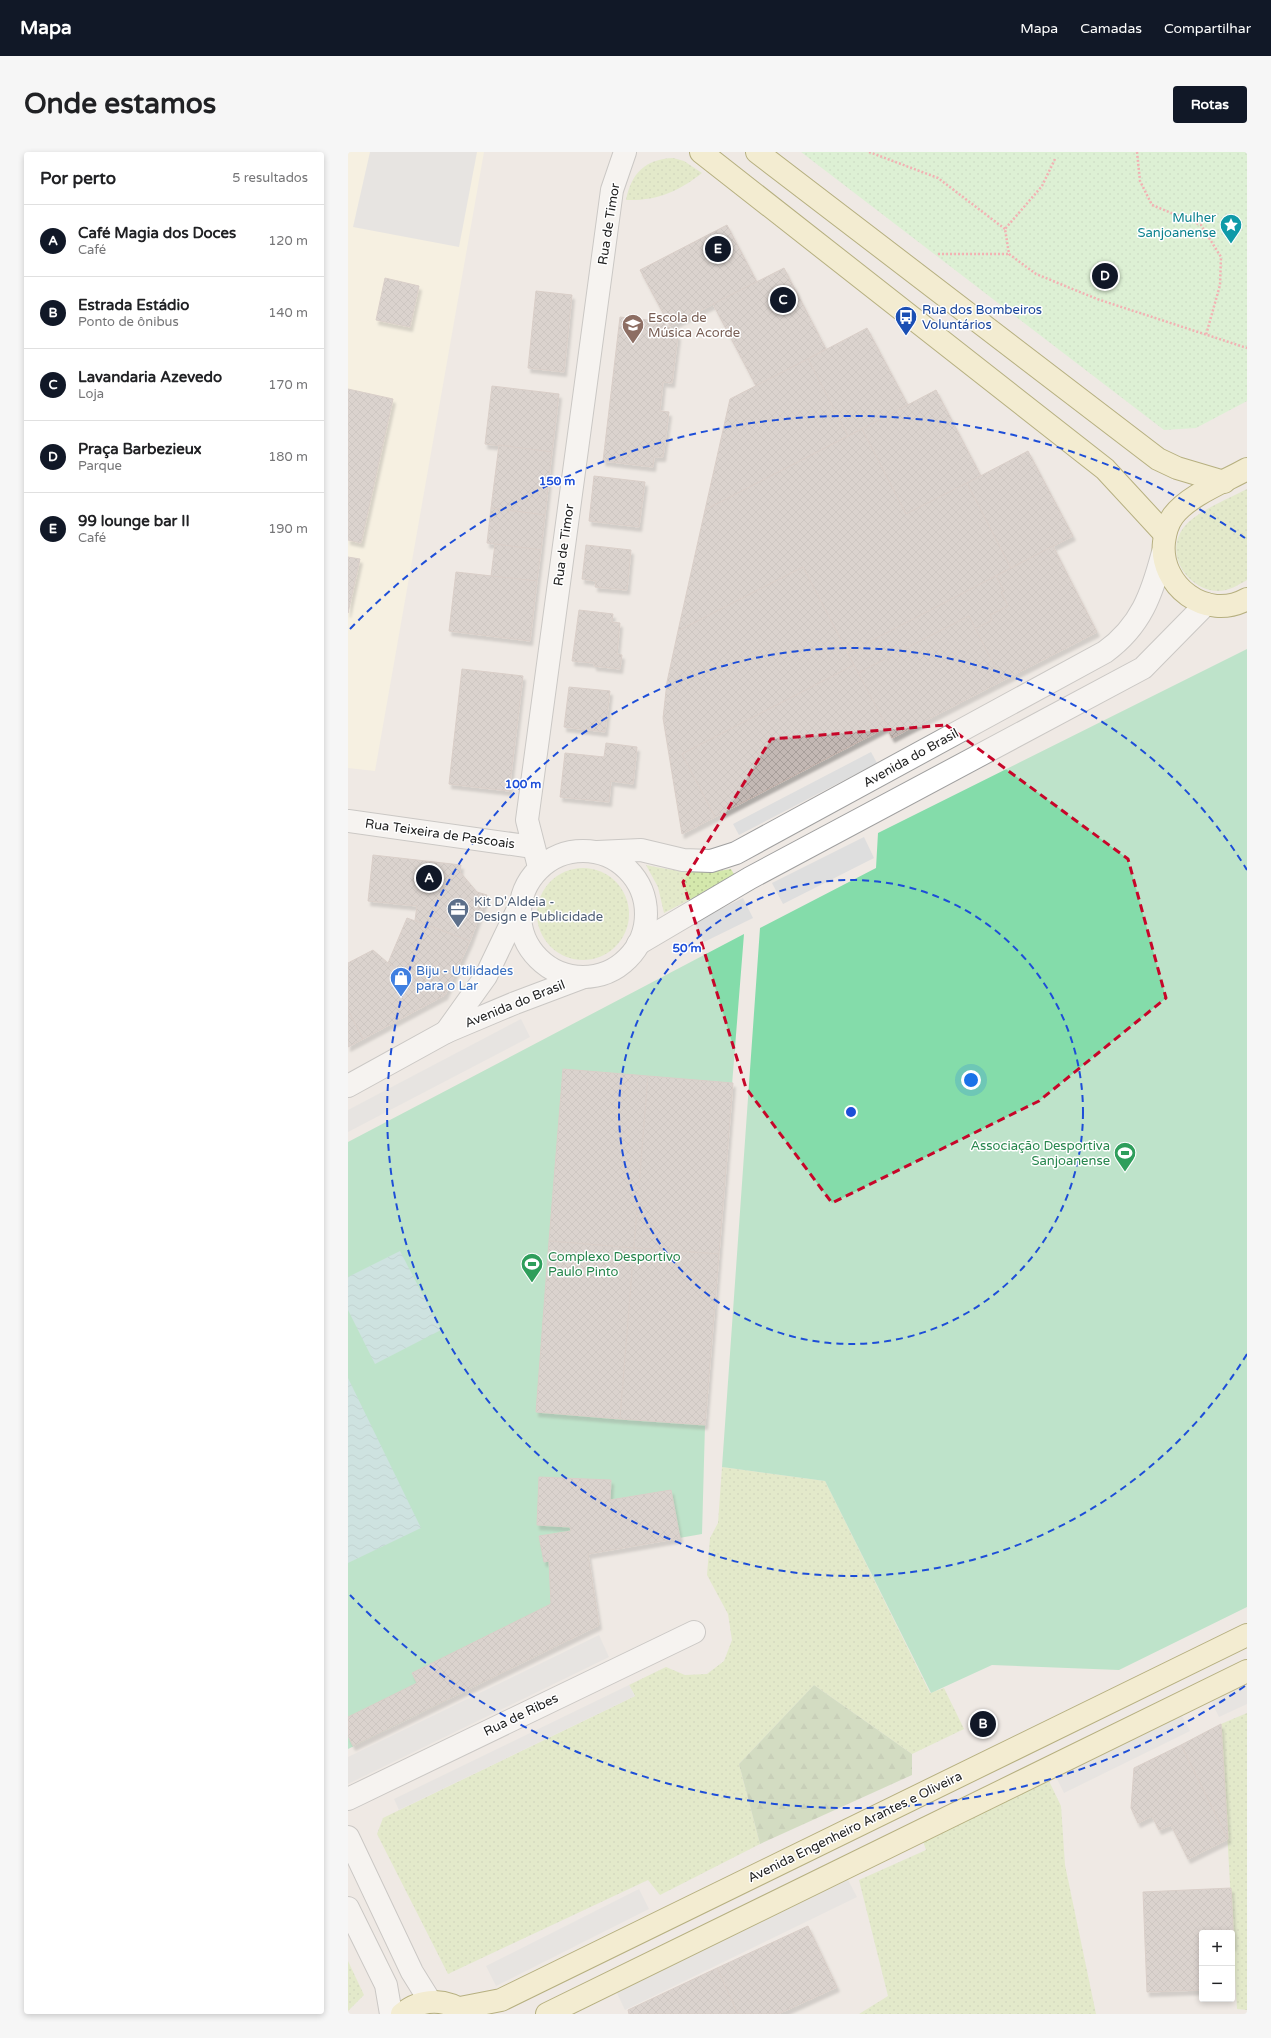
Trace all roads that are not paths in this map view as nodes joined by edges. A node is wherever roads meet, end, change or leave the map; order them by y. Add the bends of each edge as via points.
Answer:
1 (624, 152) edge
2 (701, 152) edge
3 (757, 152) edge
4 (1247, 469) edge
5 (1224, 482) junction
6 (1164, 543) junction
7 (1247, 599) edge
8 (1206, 604) junction
9 (348, 821) edge
10 (597, 852) junction
11 (536, 857) junction
12 (519, 906) junction
13 (638, 944) junction
14 (585, 977) junction
15 (446, 1032) junction
16 (348, 1086) edge
17 (694, 1632) dead end
18 (1247, 1635) edge
19 (1247, 1672) edge
20 (348, 1799) edge
21 (348, 1837) edge
22 (348, 1908) edge
23 (430, 2001) junction
24 (464, 2011) edge
25 (391, 2014) edge
26 (402, 2014) edge
27 (547, 2014) edge

1 - 11 street, Rua de Timor via 612,190 527,820
2 - 6 main road via 1105,469
3 - 5 main road via 1158,459 1177,468
4 - 5 main road, Avenida do Brasil
5 - 6 main road, Avenida do Brasil via 1184,504 1172,517
6 - 8 main road via 1167,570 1176,585 1190,597
6 - 10 street, Avenida do Brasil via 1152,591 1134,626 1121,641 1105,652 736,853 711,860 683,860 641,850
7 - 8 main road via 1224,606
8 - 13 street, Avenida do Brasil via 1143,668 750,878
9 - 11 street, Rua Teixeira de Pascoais
10 - 11 street, Avenida do Brasil via 577,850
10 - 13 street, Avenida do Brasil via 613,858 637,880 644,896 646,912 644,929
11 - 12 street, Avenida do Brasil
12 - 14 street, Avenida do Brasil via 520,928 536,957 564,974
12 - 15 street, Avenida do Brasil via 486,976
13 - 14 street, Avenida do Brasil via 619,965 607,972
14 - 15 street, Avenida do Brasil
15 - 16 street, Avenida do Brasil
17 - 20 street, Rua de Ribes
18 - 24 main road, Avenida Engenheiro Arantes e Oliveira via 501,2000
19 - 27 main road
21 - 23 street via 412,1972
22 - 25 street via 386,1985
23 - 24 main road, Avenida Engenheiro Arantes e Oliveira via 446,2002
23 - 26 main road, Avenida Engenheiro Arantes e Oliveira

